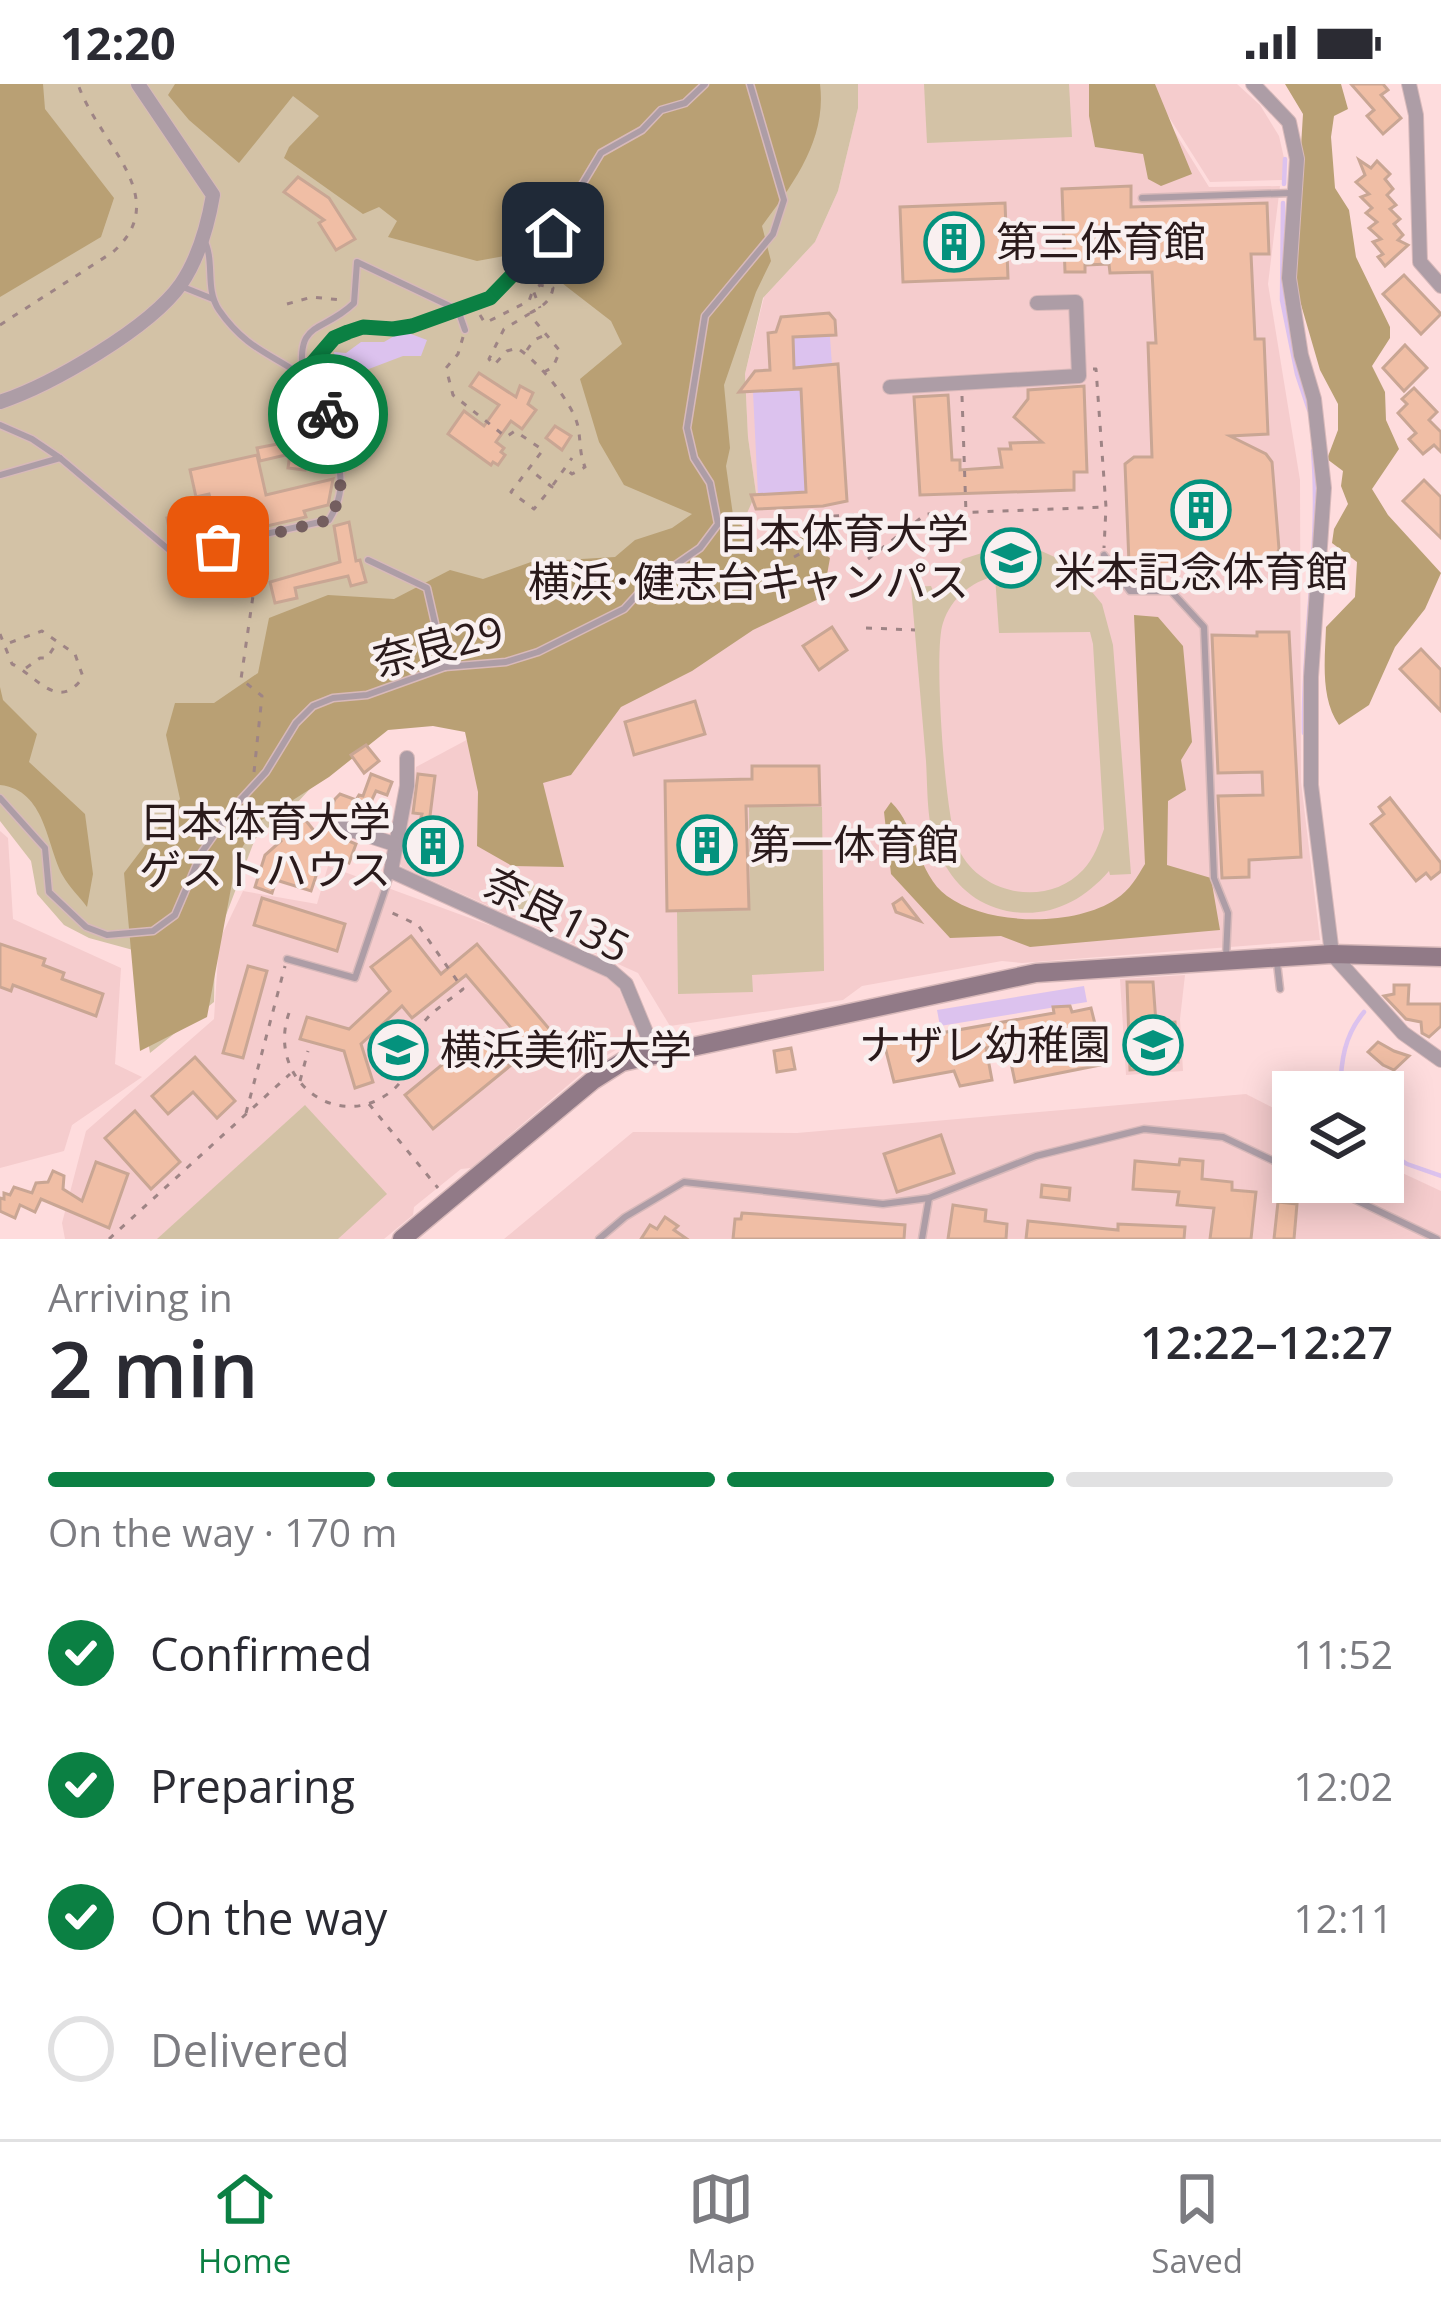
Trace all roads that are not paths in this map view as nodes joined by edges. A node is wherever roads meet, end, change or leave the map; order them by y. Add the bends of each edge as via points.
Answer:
1 (138, 84) edge
2 (705, 84) edge
3 (750, 84) edge
4 (1252, 84) edge
5 (1409, 84) edge
6 (1294, 193) junction
7 (1142, 198) dead end
8 (201, 235) junction
9 (180, 286) junction
10 (1441, 286) edge
11 (212, 299) junction
12 (1037, 303) dead end
13 (458, 310) junction
14 (465, 330) road end
15 (303, 374) junction
16 (890, 387) dead end
17 (0, 403) edge
18 (0, 424) edge
19 (60, 458) junction
20 (0, 475) edge
21 (1104, 555) road end
22 (368, 560) dead end
23 (445, 667) junction
24 (407, 758) dead end
25 (0, 798) edge
26 (342, 827) dead end
27 (394, 844) junction
28 (391, 871) junction
29 (1332, 954) junction
30 (1276, 957) junction
31 (1441, 957) edge
32 (286, 958) road end
33 (1226, 961) junction
34 (1280, 989) dead end
35 (655, 1054) junction
36 (1441, 1060) edge
37 (1272, 1160) edge
38 (929, 1198) junction
39 (1362, 1203) edge
40 (402, 1239) edge
41 (599, 1239) edge
42 (922, 1239) edge
43 (1437, 1239) edge

1 - 8 street via 213,195
2 - 13 lane via 601,153 530,260 501,290
3 - 23 lane, 奈良29 via 784,200 773,233 705,316 686,428 718,524 624,609 538,652
4 - 6 street via 1294,134
5 - 10 street via 1420,262
6 - 7 lane
6 - 29 street via 1289,278 1324,488 1311,785
8 - 9 street
8 - 11 lane via 211,251
9 - 11 lane
9 - 17 street via 78,365
11 - 15 lane via 243,335
12 - 16 street via 1076,302 1079,376
13 - 14 lane
13 - 15 lane via 348,332
13 - 15 lane via 357,262 349,308 305,334
15 - 19 lane via 334,429 341,500 329,520 174,554
18 - 19 lane
19 - 20 lane
21 - 33 lane via 1130,591 1172,591 1204,627 1214,878 1228,914
22 - 23 lane via 428,588
23 - 25 lane, 奈良29 via 314,706 202,852 175,915 153,931 107,935 86,926 49,892 45,848
24 - 27 street
26 - 27 street
27 - 28 street
28 - 32 lane via 356,978
28 - 35 street, 奈良135 via 611,971 626,984
29 - 30 street
29 - 31 street
29 - 36 street via 1402,1033
30 - 33 street
30 - 34 lane
33 - 35 street via 1036,973
35 - 40 street via 601,1074
37 - 38 lane via 1223,1136 1144,1129 1036,1156
38 - 41 lane via 883,1204 684,1182
38 - 42 lane
39 - 43 lane

